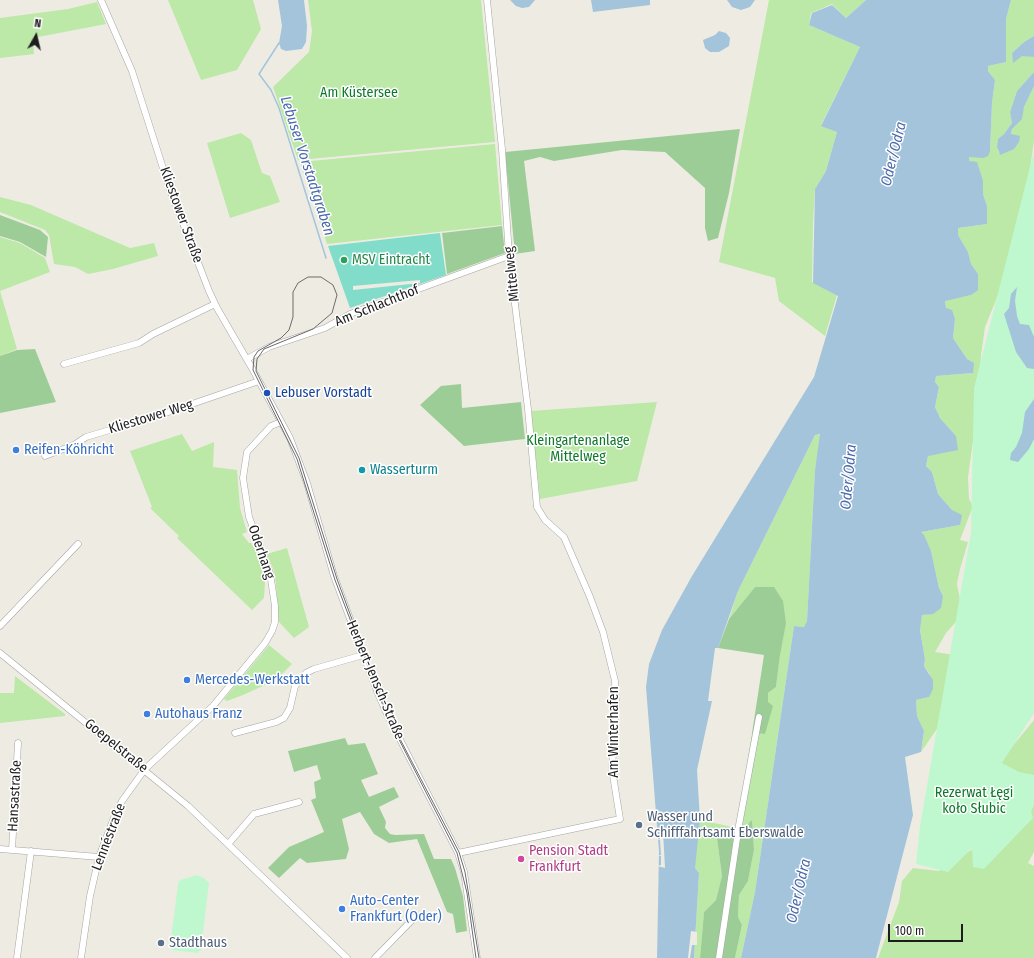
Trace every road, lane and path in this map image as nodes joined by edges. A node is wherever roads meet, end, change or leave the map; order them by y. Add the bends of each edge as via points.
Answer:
1 (101, 0) edge
2 (487, 0) edge
3 (509, 256) junction
4 (215, 304) junction
5 (247, 359) junction
6 (64, 364) dead end
7 (259, 381) junction
8 (281, 422) junction
9 (45, 456) dead end
10 (564, 537) joint
11 (78, 544) dead end
12 (0, 626) edge
13 (0, 653) edge
14 (363, 655) junction
15 (759, 717) dead end
16 (235, 733) dead end
17 (18, 743) dead end
18 (145, 769) junction
19 (299, 802) dead end
20 (229, 843) junction
21 (0, 849) edge
22 (12, 850) junction
23 (31, 851) junction
24 (458, 853) junction
25 (98, 857) junction
26 (415, 917) dead end
27 (17, 958) edge
28 (81, 958) edge
29 (347, 958) edge
30 (375, 958) edge
31 (477, 958) edge
32 (719, 958) edge

1 - 4 street, Kliestower Straße via 132,71 169,188
2 - 3 street, Mittelweg via 502,149
3 - 5 street, Am Schlachthof via 350,314 325,328 269,348
3 - 10 street, Mittelweg via 537,507 545,520
4 - 5 street, Kliestower Straße
4 - 6 street via 139,343
5 - 7 street, Kliestower Straße
7 - 8 street, Kliestower Straße
7 - 9 street, Kliestower Weg via 86,437 74,445
8 - 14 street, Herbert-Jensch-Straße via 290,438 304,476 334,576
8 - 18 street, Oderhang via 271,426 247,452 243,478 249,517 270,573 275,606 272,631 265,643 212,706
10 - 24 street, Am Winterhafen via 603,632 615,681 612,769 620,819
11 - 12 street
13 - 18 street, Goepelstraße
14 - 16 street via 306,673 295,686 290,708 284,718
14 - 24 street, Herbert-Jensch-Straße via 387,714
15 - 32 street
17 - 22 street, Hansastraße
18 - 20 street, Goepelstraße
18 - 25 street, Lennéstraße via 130,788 115,815
19 - 20 street via 254,814
20 - 29 street, Goepelstraße
21 - 22 street, Hansastraße
22 - 23 street, Hansastraße
23 - 25 street, Hansastraße
23 - 27 street
24 - 31 street, Herbert-Jensch-Straße via 464,872
25 - 28 street, Lennéstraße
26 - 30 street

